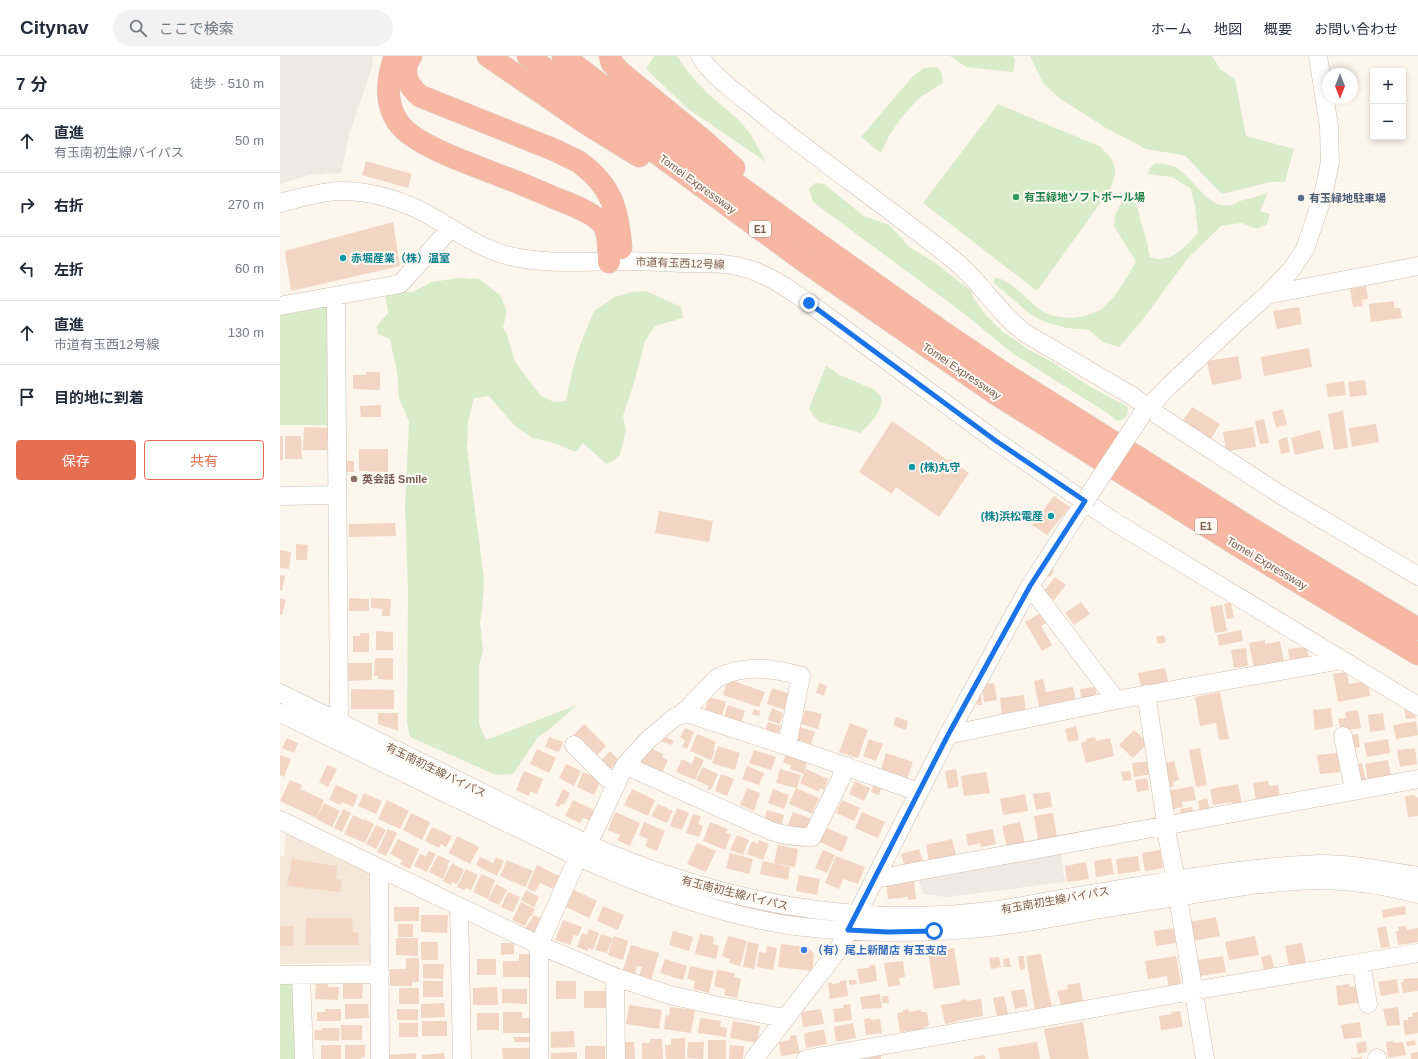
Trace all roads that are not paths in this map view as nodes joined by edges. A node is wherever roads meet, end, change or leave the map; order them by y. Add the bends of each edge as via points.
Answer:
1 (395, 56) edge
2 (411, 56) edge
3 (488, 56) edge
4 (528, 56) edge
5 (563, 56) edge
6 (610, 56) edge
7 (700, 56) edge
8 (1318, 56) edge
9 (280, 203) edge
10 (451, 228) junction
11 (817, 243) junction
12 (804, 261) junction
13 (615, 262) junction
14 (1418, 266) edge
15 (1267, 295) junction
16 (336, 297) junction
17 (280, 306) edge
18 (1145, 411) junction
19 (337, 495) junction
20 (280, 496) edge
21 (1085, 501) junction
22 (1418, 576) edge
23 (1030, 586) junction
24 (1418, 630) edge
25 (1418, 654) edge
26 (1342, 660) junction
27 (280, 693) edge
28 (1146, 694) junction
29 (1116, 700) junction
30 (1418, 706) edge
31 (684, 712) junction
32 (280, 714) edge
33 (339, 723) junction
34 (948, 735) junction
35 (1342, 736) dead end
36 (574, 745) dead end
37 (788, 746) junction
38 (625, 765) junction
39 (847, 766) junction
40 (1418, 779) edge
41 (616, 784) junction
42 (1354, 790) junction
43 (919, 792) junction
44 (280, 820) edge
45 (1165, 825) junction
46 (583, 851) junction
47 (380, 868) junction
48 (1418, 876) edge
49 (875, 879) junction
50 (1177, 888) junction
51 (1418, 894) edge
52 (459, 906) junction
53 (857, 914) junction
54 (848, 930) junction
55 (539, 945) junction
56 (1418, 953) edge
57 (1361, 963) junction
58 (380, 974) junction
59 (280, 975) edge
60 (301, 975) junction
61 (615, 977) junction
62 (1192, 991) junction
63 (1368, 1004) dead end
64 (785, 1018) junction
65 (890, 1052) edge
66 (304, 1059) edge
67 (380, 1059) edge
68 (462, 1059) edge
69 (539, 1059) edge
70 (616, 1059) edge
71 (754, 1059) edge
72 (806, 1059) edge
73 (1205, 1059) edge

1 - 13 highway via 388,88 390,103 401,125 422,142 594,216 604,225
2 - 13 highway via 406,70 407,79 412,89 420,96 557,151 578,161 591,172 610,196 616,211 619,226
3 - 12 highway via 587,124
4 - 12 highway, Tomei Expressway / E1
5 - 11 highway, Tomei Expressway / E1
6 - 11 highway via 612,63 620,72 704,141
7 - 18 street via 720,79 796,141 956,262 1019,328 1134,397
8 - 15 street via 1331,149 1328,176 1305,248 1291,270
9 - 10 street, 市道有玉西12号線 via 347,191 371,194 417,208
10 - 13 street, 市道有玉西12号線 via 484,247 518,258 548,262
10 - 16 street via 400,284
11 - 24 highway, Tomei Expressway / E1 via 1008,376
12 - 25 highway, Tomei Expressway / E1 via 1002,398
13 - 21 street, 市道有玉西12号線 via 723,263 748,269 769,278 809,303 996,441
14 - 15 street
15 - 18 street
16 - 17 street
16 - 19 street
18 - 21 street, bridge
18 - 22 street
19 - 20 street
19 - 33 street
21 - 23 street
21 - 26 street, 市道有玉西12号線
23 - 29 street
23 - 34 street
26 - 28 street
26 - 30 street, 市道有玉西12号線
27 - 33 street, 有玉南初生線バイパス
28 - 29 street
28 - 45 street
29 - 34 street
31 - 37 street
31 - 37 street via 717,678 734,670 756,668 801,676
31 - 38 street via 650,739
32 - 46 street, 有玉南初生線バイパス
33 - 46 street, 有玉南初生線バイパス
34 - 43 street
35 - 42 street
36 - 41 street
37 - 39 street
38 - 39 street via 771,832 795,837 812,837
38 - 41 street
39 - 43 street
40 - 42 street
41 - 46 street
42 - 45 street
43 - 49 street
44 - 47 street
45 - 49 street
45 - 50 street
46 - 53 street, 有玉南初生線バイパス via 754,899 800,908
46 - 54 street, 有玉南初生線バイパス via 665,892 725,910 795,926
46 - 55 street
47 - 52 street
47 - 58 street
48 - 50 street, 有玉南初生線バイパス via 1323,864 1257,869
49 - 53 street
50 - 51 street, 有玉南初生線バイパス via 1325,880 1369,884
50 - 53 street, 有玉南初生線バイパス via 998,910 913,916
50 - 54 street, 有玉南初生線バイパス via 999,926 934,931
50 - 62 street
52 - 55 street
52 - 68 street
53 - 54 street
54 - 64 street via 838,950
55 - 61 street
55 - 69 street
56 - 57 street
57 - 62 street
57 - 63 street
58 - 60 street
58 - 67 street
59 - 60 street
60 - 66 street
61 - 64 street via 714,1005
61 - 70 street
62 - 65 street
62 - 73 street
64 - 71 street
65 - 72 street

